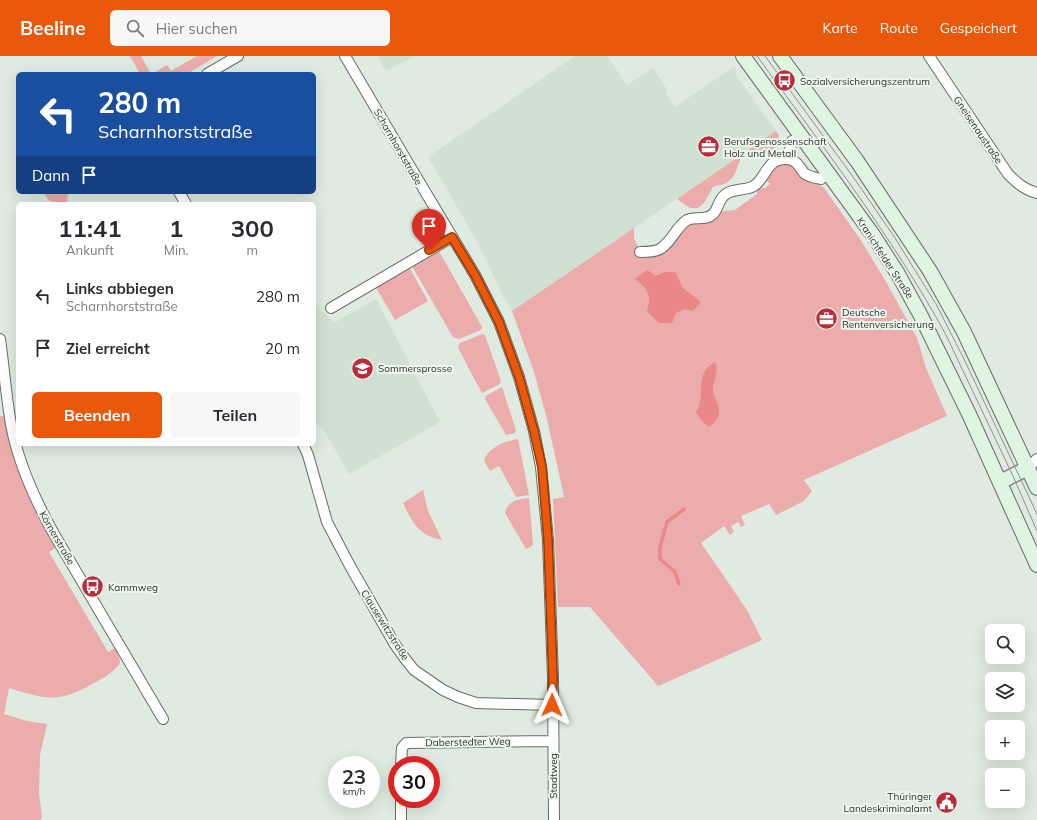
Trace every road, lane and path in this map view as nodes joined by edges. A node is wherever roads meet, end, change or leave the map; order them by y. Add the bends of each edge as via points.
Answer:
1 (238, 56) edge
2 (345, 56) edge
3 (743, 56) edge
4 (780, 56) edge
5 (929, 56) edge
6 (211, 72) edge
7 (792, 141) dead end
8 (779, 160) junction
9 (821, 179) dead end
10 (1037, 193) edge
11 (452, 237) junction
12 (640, 252) dead end
13 (331, 308) dead end
14 (0, 339) edge
15 (16, 442) edge
16 (17, 446) edge
17 (304, 446) edge
18 (1033, 464) edge
19 (1000, 482) junction
20 (1037, 488) edge
21 (1037, 565) edge
22 (552, 705) junction
23 (163, 719) dead end
24 (553, 737) junction
25 (401, 756) edge
26 (401, 808) edge
27 (401, 820) edge
28 (554, 820) edge

1 - 6 street
2 - 11 street, Scharnhorststraße
3 - 19 main road, Kranichfelder Straße via 873,235 898,274 929,332
4 - 18 main road via 857,161 930,271
5 - 10 street, Gneisenaustraße via 1008,174 1017,184
7 - 8 street via 790,151
8 - 9 street via 795,162 808,175
8 - 12 street via 766,169 756,184 750,188 726,193 710,216 688,219 679,225 668,244 659,250
11 - 13 street
11 - 22 street, Scharnhorststraße via 499,322 519,377 542,467 548,540
14 - 15 street, Körnerstraße via 11,424
16 - 23 street, Körnerstraße via 25,474 39,506
17 - 22 street, Clausewitzstraße via 327,522 394,643 414,670 458,698 476,703
18 - 19 main road
18 - 20 main road
19 - 21 main road, Kranichfelder Straße
22 - 24 street, Scharnhorststraße
24 - 25 street, Daberstedter Weg via 406,743
24 - 28 street, Stadtweg
26 - 27 street

